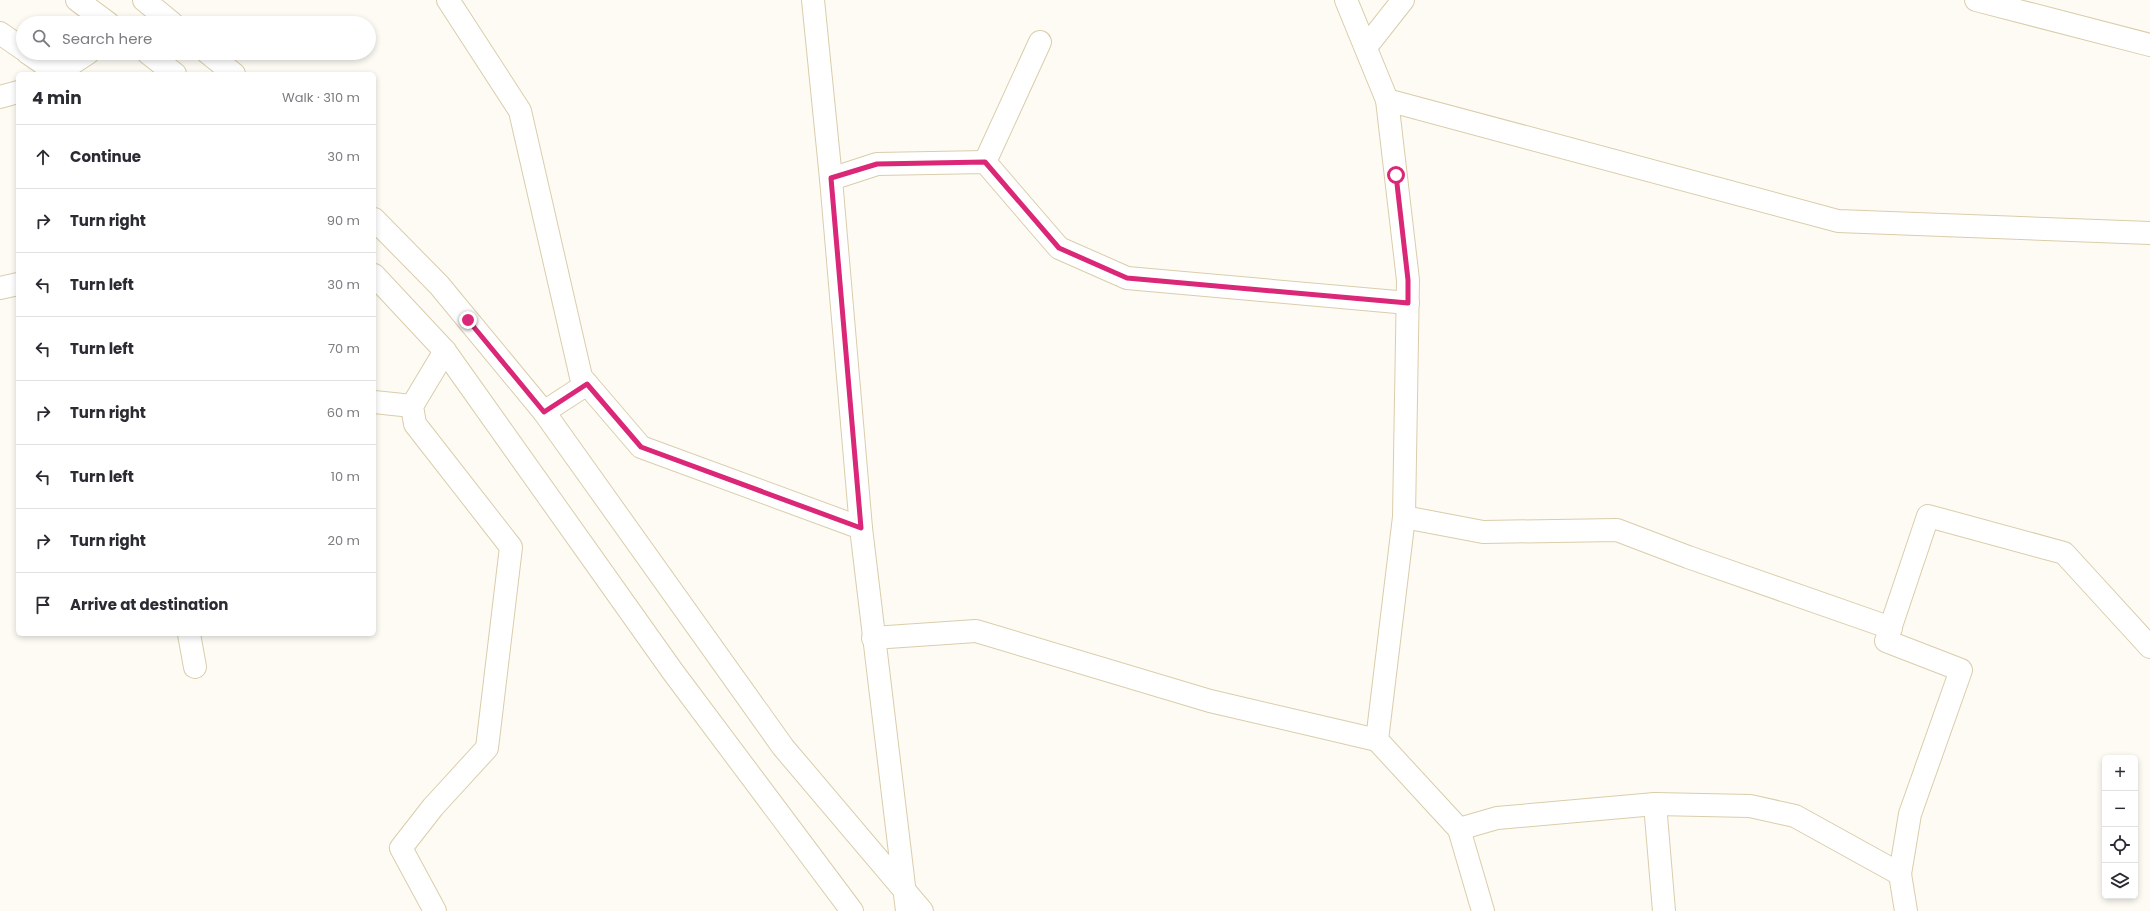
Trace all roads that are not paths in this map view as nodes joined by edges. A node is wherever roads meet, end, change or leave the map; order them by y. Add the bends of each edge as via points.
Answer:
1 (77, 0) edge
2 (144, 0) edge
3 (448, 0) edge
4 (813, 0) edge
5 (1346, 0) edge
6 (1403, 0) edge
7 (1976, 0) edge
8 (99, 16) edge
9 (163, 16) edge
10 (0, 33) edge
11 (1040, 42) dead end
12 (16, 44) edge
13 (2150, 45) edge
14 (1366, 47) junction
15 (38, 60) edge
16 (88, 60) edge
17 (157, 60) edge
18 (217, 60) edge
19 (54, 72) edge
20 (61, 72) edge
21 (172, 72) edge
22 (232, 72) edge
23 (16, 93) edge
24 (0, 97) edge
25 (1387, 100) junction
26 (985, 162) junction
27 (831, 178) junction
28 (376, 221) edge
29 (2150, 233) edge
30 (376, 277) edge
31 (16, 284) edge
32 (0, 288) edge
33 (1408, 303) junction
34 (446, 350) junction
35 (587, 384) junction
36 (376, 402) edge
37 (412, 406) junction
38 (544, 412) junction
39 (1404, 517) junction
40 (861, 528) junction
41 (1891, 628) junction
42 (189, 636) edge
43 (873, 638) junction
44 (2150, 647) edge
45 (195, 667) dead end
46 (1377, 740) junction
47 (1655, 804) junction
48 (1459, 829) junction
49 (1900, 874) junction
50 (906, 902) edge
51 (435, 911) edge
52 (852, 911) edge
53 (922, 911) edge
54 (1483, 911) edge
55 (1664, 911) edge
56 (1906, 911) edge

1 - 8 street
2 - 9 street
3 - 35 street via 520,111 581,376
4 - 27 street
5 - 14 street
6 - 14 street
7 - 13 street
10 - 12 street
11 - 26 street
14 - 25 street
15 - 19 street
16 - 20 street
17 - 21 street
18 - 22 street
23 - 24 street
25 - 29 street via 1838,221
25 - 33 street via 1408,280
26 - 27 street via 877,164
26 - 33 street via 1059,248 1127,278
27 - 40 street
28 - 38 street via 439,285
30 - 34 street
31 - 32 street
33 - 39 street
34 - 37 street
34 - 52 street via 673,672
35 - 38 street
35 - 40 street via 641,447
36 - 37 street
37 - 51 street via 415,424 511,547 486,748 433,807 401,848
38 - 50 street via 783,747
39 - 41 street via 1483,532 1618,530
39 - 46 street
40 - 43 street
41 - 44 street via 1928,516 2064,553
41 - 49 street via 1886,641 1961,670 1910,814
42 - 45 street
43 - 46 street via 976,631 1210,701
43 - 50 street
46 - 48 street
47 - 48 street via 1497,818
47 - 49 street via 1750,806 1795,816
47 - 55 street
48 - 54 street
49 - 56 street
50 - 53 street

